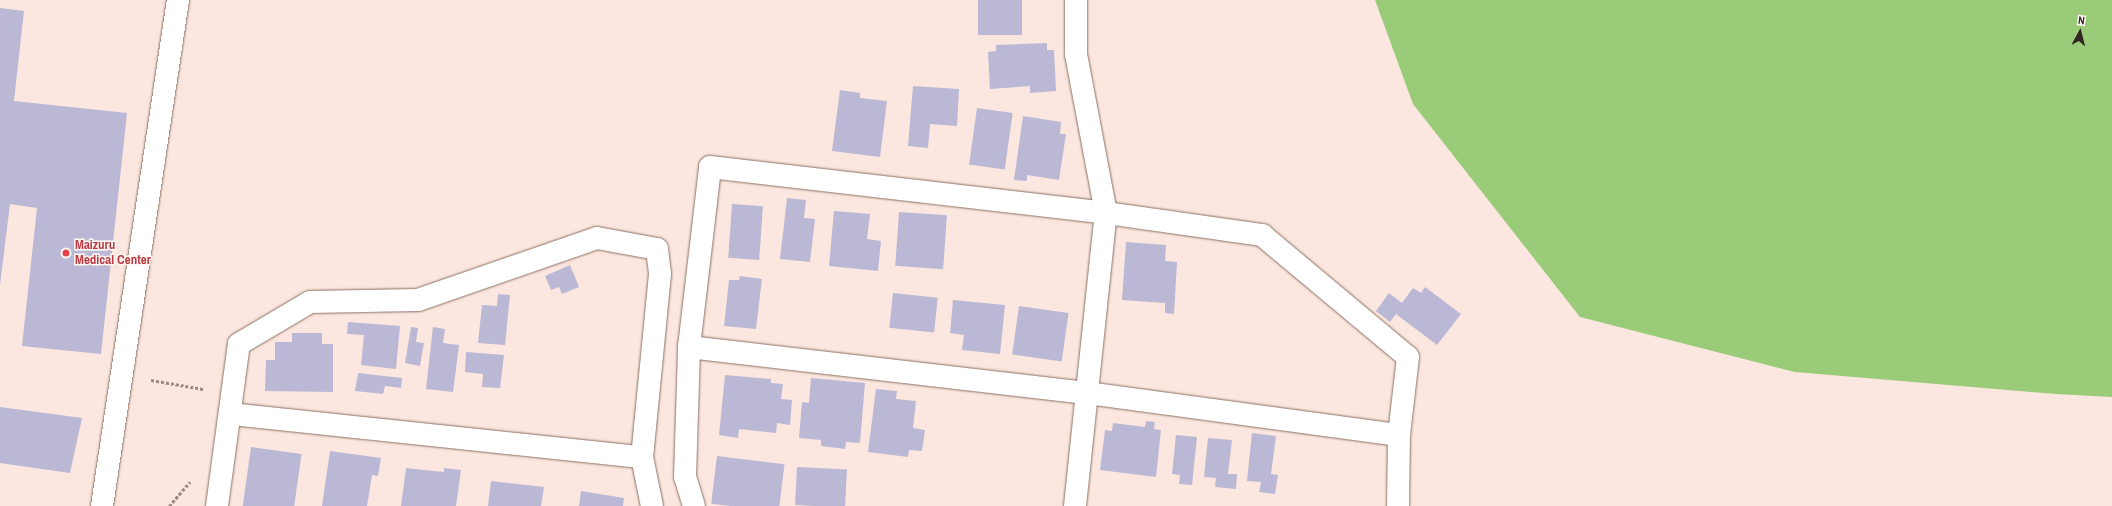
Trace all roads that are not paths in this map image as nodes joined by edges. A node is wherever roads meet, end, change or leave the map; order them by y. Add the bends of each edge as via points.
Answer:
1 (178, 0) edge
2 (1076, 0) edge
3 (1106, 214) junction
4 (689, 347) junction
5 (1088, 393) junction
6 (232, 404) junction
7 (1399, 435) junction
8 (642, 457) junction
9 (102, 506) edge
10 (217, 506) edge
11 (652, 506) edge
12 (694, 506) edge
13 (1075, 506) edge
14 (1398, 506) edge

1 - 9 street
2 - 3 street via 1076,54
3 - 4 street via 710,167
3 - 5 street
3 - 7 street via 1262,235 1408,357
4 - 5 street
4 - 12 street via 684,476
5 - 7 street
5 - 13 street
6 - 8 street
6 - 8 street via 239,344 310,302 418,300 597,238 657,249 660,274
6 - 10 street
7 - 14 street
8 - 11 street

